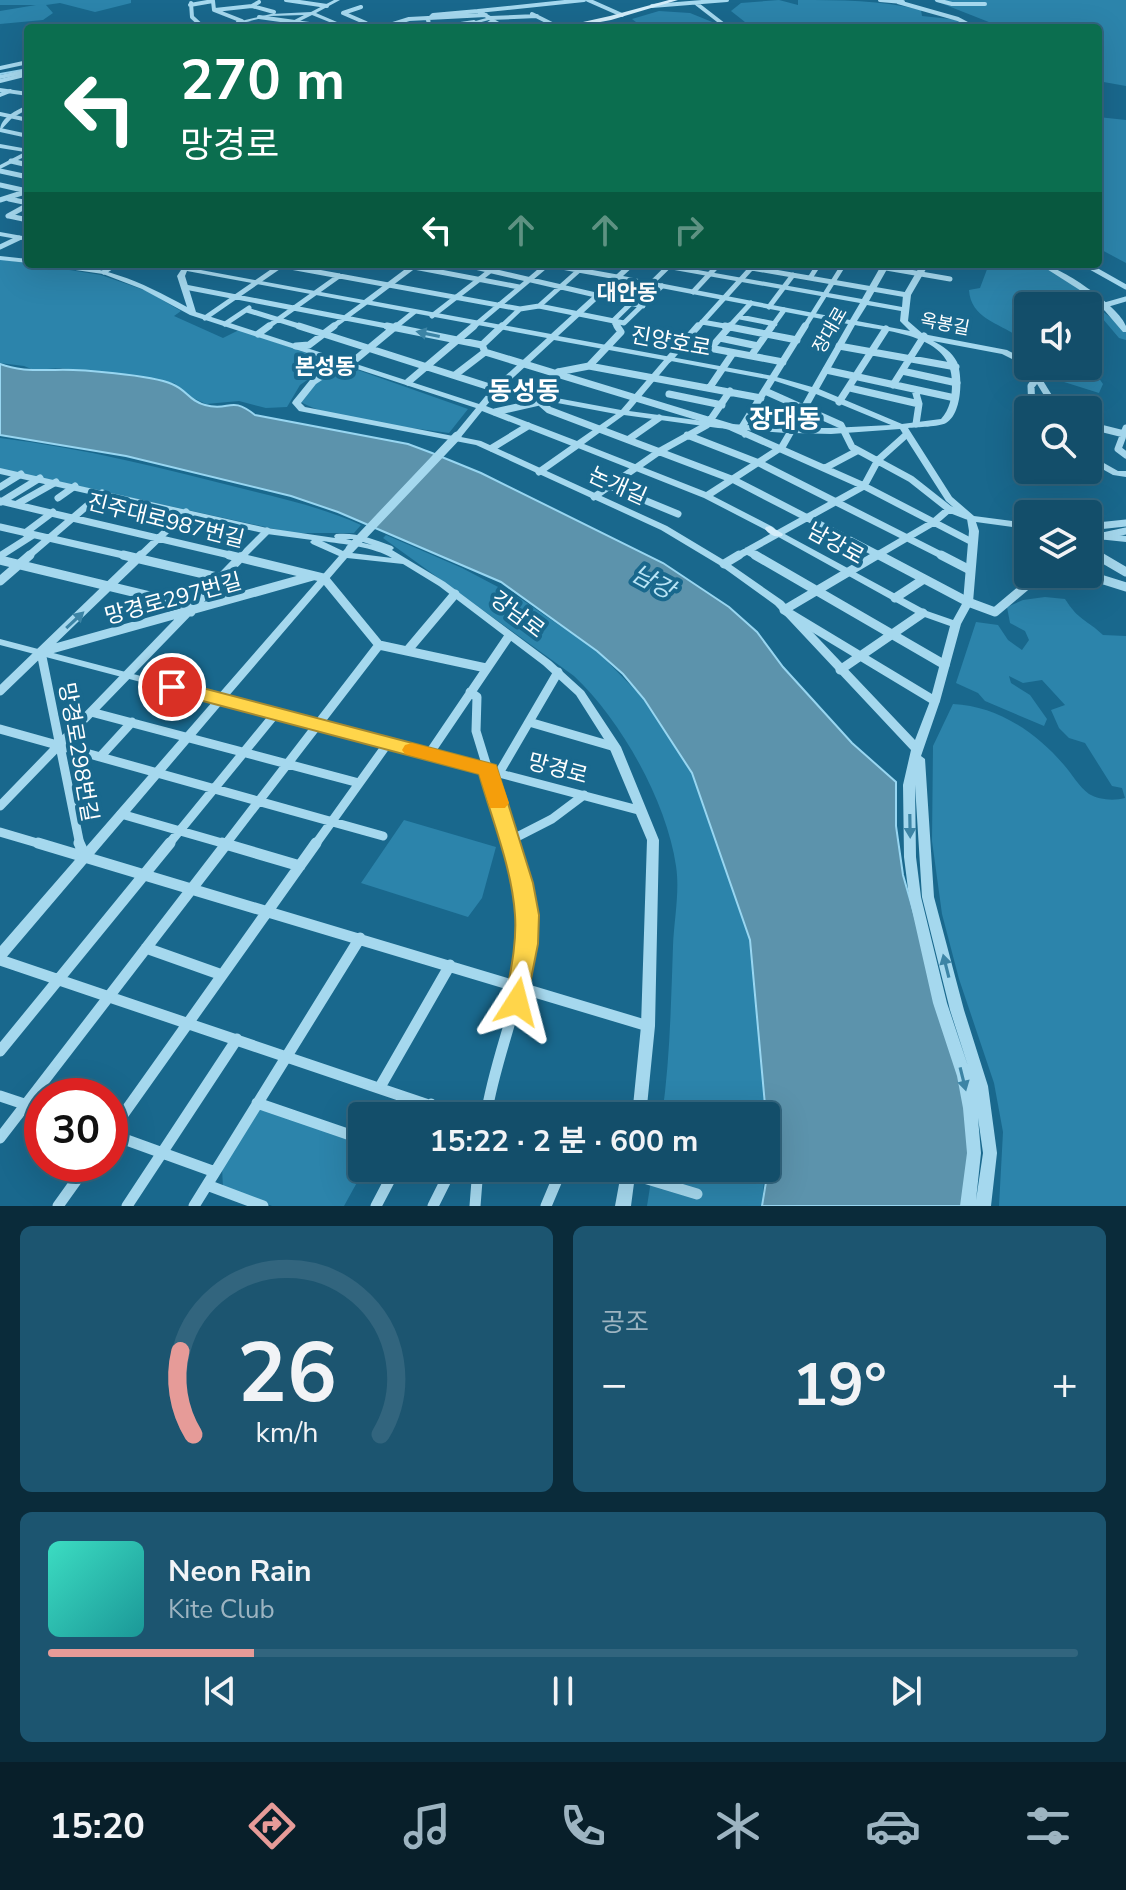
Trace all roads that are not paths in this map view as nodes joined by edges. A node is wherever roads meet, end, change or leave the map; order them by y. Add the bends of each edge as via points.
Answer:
1 (284, 0) edge
2 (313, 0) edge
3 (338, 0) edge
4 (552, 0) edge
5 (586, 0) edge
6 (676, 0) edge
7 (880, 0) edge
8 (911, 0) edge
9 (937, 0) edge
10 (724, 1) edge
11 (259, 2) dead end
12 (898, 2) edge
13 (191, 3) edge
14 (307, 3) junction
15 (697, 4) junction
16 (985, 4) dead end
17 (538, 5) junction
18 (252, 6) junction
19 (327, 6) junction
20 (652, 6) junction
21 (361, 7) dead end
22 (523, 9) junction
23 (214, 10) junction
24 (478, 11) junction
25 (221, 13) junction
26 (276, 13) junction
27 (312, 13) junction
28 (622, 15) junction
29 (537, 16) junction
30 (259, 17) junction
31 (510, 18) junction
32 (491, 19) junction
33 (196, 20) junction
34 (545, 20) junction
35 (240, 22) junction
36 (294, 22) junction
37 (200, 24) edge
38 (232, 24) edge
39 (253, 24) edge
40 (289, 24) edge
41 (305, 24) edge
42 (338, 24) edge
43 (365, 24) edge
44 (380, 24) dead end
45 (393, 24) edge
46 (431, 24) edge
47 (440, 24) edge
48 (482, 24) edge
49 (500, 24) edge
50 (552, 24) edge
51 (573, 24) edge
52 (726, 24) edge
53 (967, 24) edge
54 (24, 63) edge
55 (0, 68) edge
56 (24, 73) edge
57 (24, 73) edge
58 (24, 74) edge
59 (11, 78) junction
60 (0, 79) edge
61 (24, 80) edge
62 (0, 93) edge
63 (24, 93) edge
64 (24, 109) edge
65 (0, 114) edge
66 (10, 117) junction
67 (24, 119) edge
68 (1, 127) edge
69 (24, 135) edge
70 (0, 146) edge
71 (24, 151) edge
72 (24, 154) edge
73 (11, 161) junction
74 (24, 164) edge
75 (0, 169) edge
76 (24, 176) edge
77 (0, 185) edge
78 (24, 190) edge
79 (24, 192) edge
80 (2, 199) edge
81 (24, 203) edge
82 (24, 206) edge
83 (24, 219) edge
84 (0, 234) edge
85 (24, 238) edge
86 (0, 247) edge
87 (0, 258) edge
88 (24, 261) edge
89 (76, 268) edge
90 (110, 268) edge
91 (200, 268) edge
92 (275, 268) edge
93 (300, 268) edge
94 (412, 268) edge
95 (430, 268) edge
96 (481, 268) edge
97 (494, 268) edge
98 (542, 268) edge
99 (565, 268) edge
100 (581, 268) edge
101 (627, 268) edge
102 (667, 268) edge
103 (683, 268) edge
104 (715, 268) edge
105 (751, 268) edge
106 (760, 268) edge
107 (778, 268) edge
108 (816, 268) edge
109 (842, 268) edge
110 (884, 268) edge
111 (894, 268) edge
112 (923, 268) edge
113 (1051, 268) edge
114 (1092, 268) edge
115 (491, 270) junction
116 (578, 271) junction
117 (104, 272) junction
118 (774, 272) junction
119 (710, 274) junction
120 (919, 274) junction
121 (793, 275) junction
122 (184, 276) edge
123 (339, 276) junction
124 (617, 277) junction
125 (531, 278) junction
126 (810, 278) junction
127 (479, 279) junction
128 (950, 279) dead end
129 (740, 280) junction
130 (256, 282) junction
131 (833, 282) junction
132 (651, 284) junction
133 (389, 285) junction
134 (561, 286) junction
135 (662, 286) junction
136 (519, 287) junction
137 (1126, 287) edge
138 (783, 288) junction
139 (872, 289) junction
140 (693, 292) junction
141 (314, 293) junction
142 (599, 295) junction
143 (825, 295) junction
144 (907, 295) junction
145 (235, 297) junction
146 (456, 297) junction
147 (164, 298) junction
148 (188, 298) junction
149 (724, 298) junction
150 (1126, 299) edge
151 (260, 302) junction
152 (864, 302) junction
153 (365, 303) junction
154 (631, 303) junction
155 (751, 303) junction
156 (499, 305) junction
157 (1105, 305) junction
158 (539, 306) junction
159 (643, 306) junction
160 (769, 307) junction
161 (294, 308) junction
162 (520, 309) junction
163 (903, 309) junction
164 (247, 310) junction
165 (784, 310) junction
166 (414, 312) junction
167 (193, 313) junction
168 (577, 314) junction
169 (812, 315) junction
170 (432, 316) junction
171 (740, 317) junction
172 (205, 318) junction
173 (345, 318) junction
174 (279, 319) junction
175 (613, 321) junction
176 (702, 322) junction
177 (853, 323) junction
178 (225, 324) junction
179 (476, 324) junction
180 (775, 324) junction
181 (397, 327) junction
182 (562, 328) junction
183 (730, 328) junction
184 (499, 329) junction
185 (886, 329) junction
186 (1126, 330) edge
187 (324, 333) junction
188 (258, 334) junction
189 (531, 335) junction
190 (767, 335) junction
191 (924, 336) junction
192 (720, 338) junction
193 (551, 339) junction
194 (459, 340) junction
195 (797, 340) junction
196 (571, 342) junction
197 (683, 343) junction
198 (758, 346) junction
199 (839, 346) junction
200 (484, 348) junction
201 (540, 348) junction
202 (607, 348) junction
203 (371, 349) junction
204 (710, 349) junction
205 (313, 350) junction
206 (872, 352) junction
207 (733, 353) junction
208 (751, 356) junction
209 (1014, 357) edge
210 (669, 359) junction
211 (909, 359) junction
212 (524, 362) junction
213 (783, 362) junction
214 (348, 363) junction
215 (589, 366) junction
216 (427, 367) junction
217 (956, 367) junction
218 (722, 369) junction
219 (826, 370) junction
220 (902, 371) junction
221 (558, 372) junction
222 (455, 375) junction
223 (654, 377) junction
224 (857, 377) junction
225 (319, 378) junction
226 (773, 378) junction
227 (408, 382) junction
228 (682, 382) junction
229 (957, 383) junction
230 (893, 385) junction
231 (710, 387) junction
232 (850, 388) junction
233 (496, 389) junction
234 (915, 390) junction
235 (730, 391) junction
236 (669, 394) junction
237 (763, 394) junction
238 (637, 397) junction
239 (955, 398) junction
240 (536, 399) junction
241 (809, 399) junction
242 (834, 400) junction
243 (658, 404) junction
244 (919, 404) junction
245 (722, 405) junction
246 (479, 407) junction
247 (625, 411) junction
248 (495, 412) junction
249 (659, 418) junction
250 (708, 423) junction
251 (916, 424) junction
252 (528, 426) junction
253 (1102, 427) edge
254 (603, 429) junction
255 (793, 429) junction
256 (744, 431) junction
257 (842, 431) junction
258 (905, 431) junction
259 (1125, 431) edge
260 (687, 435) junction
261 (629, 439) junction
262 (576, 446) junction
263 (782, 447) junction
264 (492, 448) junction
265 (660, 451) junction
266 (857, 451) junction
267 (1126, 455) edge
268 (878, 460) junction
269 (759, 463) junction
270 (1102, 465) edge
271 (635, 467) junction
272 (825, 468) junction
273 (0, 471) edge
274 (539, 472) junction
275 (21, 474) junction
276 (1126, 474) edge
277 (40, 478) junction
278 (734, 480) junction
279 (56, 482) junction
280 (75, 486) junction
281 (610, 486) junction
282 (864, 486) junction
283 (0, 487) edge
284 (102, 493) junction
285 (707, 496) junction
286 (594, 497) junction
287 (58, 498) dead end
288 (1, 502) edge
289 (836, 502) junction
290 (17, 504) junction
291 (949, 509) junction
292 (53, 512) junction
293 (186, 512) junction
294 (678, 514) dead end
295 (75, 517) junction
296 (807, 518) junction
297 (971, 518) junction
298 (934, 522) junction
299 (1126, 523) edge
300 (1014, 524) edge
301 (1102, 526) edge
302 (0, 527) edge
303 (267, 531) junction
304 (1126, 531) edge
305 (774, 532) junction
306 (29, 534) junction
307 (1102, 536) joint
308 (302, 537) junction
309 (160, 538) junction
310 (906, 538) junction
311 (50, 539) junction
312 (1126, 539) edge
313 (972, 542) junction
314 (747, 551) junction
315 (348, 552) junction
316 (878, 555) junction
317 (241, 557) junction
318 (0, 558) edge
319 (1102, 558) edge
320 (139, 559) junction
321 (724, 564) junction
322 (19, 565) junction
323 (414, 565) junction
324 (970, 570) junction
325 (1126, 572) edge
326 (849, 573) junction
327 (319, 576) junction
328 (221, 578) junction
329 (924, 579) junction
330 (1102, 579) edge
331 (0, 581) edge
332 (110, 587) junction
333 (1126, 587) edge
334 (1023, 588) edge
335 (816, 591) junction
336 (455, 594) junction
337 (895, 598) junction
338 (968, 602) junction
339 (784, 610) junction
340 (191, 612) junction
341 (923, 613) junction
342 (956, 624) junction
343 (892, 635) junction
344 (509, 636) junction
345 (0, 642) edge
346 (379, 645) junction
347 (407, 651) junction
348 (41, 652) junction
349 (861, 656) junction
350 (945, 665) junction
351 (486, 668) junction
352 (840, 670) junction
353 (558, 672) junction
354 (127, 675) junction
355 (0, 691) edge
356 (470, 692) junction
357 (221, 699) junction
358 (935, 701) junction
359 (91, 712) junction
360 (276, 713) junction
361 (132, 722) junction
362 (529, 722) junction
363 (319, 725) junction
364 (0, 729) edge
365 (188, 738) junction
366 (388, 743) junction
367 (57, 745) junction
368 (615, 747) junction
369 (917, 749) junction
370 (243, 752) junction
371 (429, 754) junction
372 (100, 757) junction
373 (288, 763) junction
374 (494, 771) junction
375 (157, 773) junction
376 (359, 783) junction
377 (212, 789) junction
378 (584, 795) junction
379 (260, 802) junction
380 (0, 806) edge
381 (642, 811) junction
382 (121, 814) junction
383 (332, 822) junction
384 (178, 831) junction
385 (0, 832) edge
386 (383, 836) dead end
387 (509, 841) junction
388 (226, 845) junction
389 (85, 856) junction
390 (300, 866) junction
391 (143, 874) junction
392 (192, 889) junction
393 (268, 911) junction
394 (360, 938) junction
395 (146, 948) junction
396 (0, 957) edge
397 (450, 965) junction
398 (222, 975) junction
399 (58, 980) junction
400 (520, 986) junction
401 (109, 997) junction
402 (188, 1023) junction
403 (648, 1026) junction
404 (237, 1039) junction
405 (0, 1051) edge
406 (287, 1056) junction
407 (47, 1078) edge
408 (380, 1087) junction
409 (0, 1096) edge
410 (425, 1102) edge
411 (488, 1102) edge
412 (640, 1102) edge
413 (257, 1103) junction
414 (24, 1104) edge
415 (24, 1108) edge
416 (128, 1108) edge
417 (348, 1134) edge
418 (0, 1138) edge
419 (128, 1141) edge
420 (162, 1153) junction
421 (215, 1172) junction
422 (75, 1182) edge
423 (389, 1182) edge
424 (445, 1182) edge
425 (477, 1182) edge
426 (556, 1182) edge
427 (627, 1182) edge
428 (662, 1182) edge
429 (207, 1185) junction
430 (697, 1194) dead end
431 (58, 1206) edge
432 (127, 1206) edge
433 (194, 1206) edge
434 (263, 1206) edge
435 (376, 1206) edge
436 (433, 1206) edge
437 (475, 1206) edge
438 (546, 1206) edge
439 (623, 1206) edge
440 (968, 1206) edge
441 (983, 1206) edge

1 - 14 street
1 - 26 street
2 - 14 street
3 - 19 street
4 - 17 street
5 - 17 street
5 - 28 street
6 - 20 main road
7 - 12 street
8 - 12 street
9 - 16 street
10 - 15 street
11 - 18 street
12 - 53 street
13 - 23 street via 213,1
13 - 33 street
14 - 19 street
15 - 20 street
15 - 52 street via 705,15
17 - 22 street
18 - 23 street
18 - 26 street
19 - 27 street
20 - 28 main road
21 - 43 street via 343,13
22 - 24 street via 498,6
22 - 29 street
22 - 31 street via 506,15
22 - 32 street
23 - 25 street
24 - 32 street
24 - 46 street via 437,14
25 - 33 street
25 - 35 street
26 - 27 street
26 - 30 street
27 - 36 street
27 - 42 street
28 - 51 main road
29 - 31 street
29 - 34 street
30 - 35 street
30 - 36 street
31 - 32 street
32 - 34 street
32 - 47 street
32 - 48 street
32 - 49 street
33 - 37 street
34 - 50 street
35 - 38 street
35 - 39 street
36 - 40 street
36 - 41 street
44 - 45 street
54 - 55 street
55 - 56 street
57 - 60 street
58 - 59 street
59 - 60 street
59 - 61 street
62 - 63 street
64 - 66 street
65 - 66 street
66 - 67 street
66 - 68 street
68 - 69 street
70 - 71 street
72 - 73 street
73 - 74 street
73 - 75 street
75 - 76 street
77 - 78 street
79 - 80 street
80 - 81 street
82 - 83 street via 8,216
84 - 85 street
85 - 86 street
87 - 88 street
89 - 117 street, 남강로
90 - 117 street
91 - 122 street, 진양호로
91 - 130 street, 진양호로
92 - 130 street
93 - 123 street
94 - 133 street
95 - 127 street
96 - 115 street
97 - 115 street
98 - 125 street
99 - 116 street
100 - 116 street
101 - 124 street
102 - 132 street
103 - 119 street
104 - 119 street
105 - 129 street
106 - 118 street
107 - 118 street
108 - 126 street
109 - 131 street
110 - 139 street, 장대로
111 - 120 street
112 - 120 street
113 - 157 street
114 - 137 street
115 - 125 street
115 - 127 street
116 - 124 street
116 - 134 street
117 - 147 street, 남강로
118 - 121 street
119 - 129 street
119 - 140 street
120 - 128 street
120 - 144 street
121 - 126 street
121 - 138 street
122 - 145 street
122 - 148 street
123 - 133 street
123 - 141 street
124 - 132 street, 옥봉길
124 - 142 street
125 - 134 street
125 - 136 street
126 - 131 street
127 - 136 street
127 - 146 street
129 - 138 street
129 - 149 street
130 - 141 street, 진양호로
130 - 145 street
131 - 139 street
131 - 143 street
132 - 135 street, 옥봉길
132 - 154 street
133 - 146 street
133 - 153 street
134 - 142 street
134 - 158 street
135 - 140 street, 옥봉길
135 - 159 street
136 - 156 street
138 - 143 street
138 - 160 street
139 - 144 street
139 - 152 street, 장대로
140 - 149 street, 옥봉길
141 - 153 street, 진양호로
141 - 161 street
142 - 154 street
142 - 168 street
143 - 152 street
143 - 169 street
144 - 163 street
145 - 151 street
145 - 172 street
146 - 156 street
146 - 170 street
147 - 148 street
147 - 167 street, 남강로
148 - 167 street
149 - 155 street, 옥봉길
149 - 176 street
150 - 157 street
151 - 161 street
151 - 164 street
152 - 163 street
152 - 177 street, 장대로
153 - 166 street, 진양호로
153 - 173 street
154 - 159 street
154 - 175 street
155 - 160 street, 옥봉길
155 - 171 street
156 - 162 street
156 - 179 street
157 - 186 street
158 - 162 street
158 - 168 street
159 - 175 street via 624,323
160 - 165 street, 옥봉길
161 - 173 street
161 - 174 street
162 - 184 street
163 - 191 street via 904,321
164 - 174 street
164 - 178 street
165 - 169 street, 옥봉길
165 - 180 street
166 - 170 street, 진양호로
166 - 181 street
167 - 172 street, 남강로
168 - 175 street
168 - 182 street
169 - 177 street, 옥봉길
169 - 195 street
170 - 179 street, 진양호로
171 - 180 street
171 - 183 street
172 - 178 street, 남강로
173 - 181 street
173 - 187 street
174 - 187 street
174 - 188 street
175 - 202 street via 621,332
176 - 183 street
176 - 197 street
177 - 185 street, 옥봉길
177 - 199 street, 장대로
178 - 188 street, 남강로
179 - 184 street, 진양호로
179 - 194 street
180 - 190 street
194 -> 181 street
181 - 203 street
182 - 189 street
182 - 193 street
182 - 196 street
183 - 190 street
183 - 192 street
184 - 189 street, 진양호로
184 - 200 street
185 - 191 street, 옥봉길
185 - 206 street
187 - 203 street
187 - 205 street
188 - 205 street, 남강로
189 - 193 street, 진양호로
189 - 201 street
190 - 195 street
190 - 198 street
191 - 209 street, 옥봉길
191 - 211 street
191 - 217 street
192 - 198 street
192 - 204 street
193 - 196 street, 진양호로
193 - 201 street
194 - 200 street
194 - 216 street
195 - 213 street
196 - 201 street
196 - 202 street, 진양호로
197 - 204 street
197 - 210 street
198 - 208 street
199 - 206 street
199 - 219 street, 장대로
200 - 212 street
200 - 222 street
201 - 212 street
202 - 210 street, 진양호로
202 - 215 street
203 - 214 street
203 - 216 street
204 - 207 street
205 - 214 street, 남강로
205 - 225 street via 331,364
206 - 211 street
206 - 224 street
207 - 208 street
207 - 218 street
208 - 213 street
210 - 218 street, 진양호로
210 - 223 street
211 - 217 street
211 - 220 street
212 - 221 street
212 - 233 street
213 - 226 street
214 - 225 street, 논개길
214 - 227 street, 남강로
215 - 221 street
215 - 223 street
216 - 222 street
216 - 227 street
217 - 229 street
218 - 226 street, 진양호로
218 - 231 street
219 - 224 street
219 - 241 street, 장대로
220 - 229 street
220 - 230 street
221 - 238 street
221 - 240 street
222 - 233 street
223 - 228 street
223 - 238 street
224 - 230 street
224 - 232 street
225 - 264 street, 논개길 via 296,403 302,409
226 - 237 street
226 - 241 street, 진양호로
227 - 246 street, 남강로
228 - 231 street
228 - 236 street
229 - 239 street
230 - 234 street
231 - 235 street
232 - 242 street
232 - 244 street
233 - 240 street
233 - 246 street
234 - 239 street
234 - 244 street
235 - 237 street
235 - 245 street
236 - 243 street
236 - 245 street
237 - 241 street
237 - 256 street
238 - 243 street
238 - 247 street
239 - 251 street via 949,417
240 - 247 street
240 - 248 street
240 - 254 street via 549,410
241 - 242 street, 진양호로
241 - 255 street, 장대로
241 - 257 street
242 - 258 street
243 - 250 street
244 - 251 street
245 - 250 street
246 - 248 street, 남강로
246 - 315 street, bridge
247 - 249 street
247 - 254 street
248 - 252 street, 남강로
249 - 250 street
249 - 261 street
250 - 256 street
250 - 260 street
251 - 258 street
252 - 262 street, 남강로
252 - 264 street
253 - 259 street
254 - 261 street
254 - 262 street
255 - 256 street
255 - 257 street
255 - 263 street, 장대로
256 - 263 street
257 - 258 street
257 - 266 street
258 - 268 street via 905,439
258 - 297 street via 949,499
259 - 267 street via 1118,449
260 - 265 street
260 - 269 street
261 - 265 street
262 - 271 street, 남강로
262 - 274 street
263 - 269 street, 장대로
263 - 272 street
264 - 274 street, 논개길
265 - 271 street
265 - 278 street
266 - 268 street
266 - 272 street
268 - 282 street
268 - 291 street
269 - 278 street, 장대로
269 - 289 street
270 - 276 street
271 - 281 street
271 - 285 street, 남강로
272 - 282 street
273 - 275 street, 강남로
274 - 286 street, 논개길
275 - 277 street, 강남로
275 - 283 street
277 - 279 street, 강남로
277 - 288 street
278 - 285 street, 장대로
278 - 296 street
279 - 280 street, 강남로
279 - 290 street
280 - 284 street, 강남로
280 - 287 street
281 - 286 street
281 - 294 street
282 - 289 street
282 - 298 street
284 - 293 street, 강남로
284 - 295 street
285 - 305 street, 남강로
286 - 321 street, 논개길 via 664,528
288 - 290 street, 진주대로987번길
289 - 296 street
289 - 310 street
290 - 292 street, 진주대로987번길
291 - 297 street
291 - 298 street
292 - 295 street, 진주대로987번길
292 - 306 street
293 - 303 street, 강남로
293 - 309 street
295 - 309 street, 진주대로987번길
295 - 311 street
296 - 305 street
296 - 316 street
297 - 300 street
297 - 313 street
298 - 310 street
298 - 313 street
299 - 301 street
302 - 306 street
303 - 308 street, 강남로
303 - 317 street
304 - 307 street
305 - 314 street
305 - 326 street, 남강로
306 - 311 street
306 - 318 street
307 - 312 street
308 - 315 street
308 - 323 street, 강남로 via 371,547
309 - 317 street, 진주대로987번길
309 - 320 street
310 - 316 street
310 - 324 street
311 - 320 street
311 - 322 street
313 - 324 street
314 - 321 street
314 - 335 street
315 - 323 street
315 - 327 street
316 - 326 street
316 - 329 street
317 - 327 street, 진주대로987번길
317 - 328 street
318 - 322 street
319 - 325 street
320 - 328 street
320 - 332 street
321 - 339 street, 논개길
322 - 331 street
322 - 332 street
323 - 336 street, 강남로
324 - 338 street
326 - 335 street
326 - 337 street, 남강로
327 - 340 street, 망경로297번길
327 - 346 street
327 - 357 street
328 - 340 street
329 - 337 street
329 - 338 street
330 - 333 street
332 - 340 street via 187,605
348 -> 332 street
334 - 338 street via 995,612
335 - 339 street
335 - 343 street
336 - 344 street, 강남로
336 - 347 street
337 - 341 street, 남강로
338 - 342 street
339 - 349 street
339 - 352 street, 논개길
340 - 348 street, 망경로297번길
340 - 354 street
341 - 342 street, 남강로
341 - 343 street
342 - 350 street
343 - 349 street
343 - 350 street
344 - 351 street
344 - 353 street, 강남로
345 - 348 street, 망경로
346 - 347 street
346 - 363 street
347 - 351 street
348 - 354 street, 망경로
348 - 355 street
348 - 367 street, 망경로298번길
349 - 352 street
349 - 358 street
350 - 358 street
351 - 356 street
352 - 369 street, 논개길
353 - 362 street
353 - 368 street, 강남로 via 580,693
354 - 357 street, 망경로
354 - 359 street
356 - 371 street
356 - 374 street via 477,697 474,718
357 - 360 street, 망경로
357 - 365 street
358 - 369 street
359 - 361 street
359 - 367 street
360 - 363 street, 망경로
360 - 370 street
361 - 365 street
361 - 372 street
362 - 368 street
362 - 374 street
363 - 366 street, 망경로
363 - 373 street
364 - 367 street
365 - 370 street
365 - 375 street
366 - 371 street, 망경로
366 - 376 street
367 - 372 street
367 - 380 street
367 - 389 street, 망경로298번길 via 76,838
368 - 381 street, 강남로
369 -> 440 street via 909,785 913,884 970,1108 974,1153
441 -> 369 street via 990,1153 981,1086 928,897
370 - 373 street
370 - 377 street
371 - 374 street, 망경로
372 - 375 street
373 - 376 street
373 - 379 street
374 - 378 street, 망경로
374 - 387 street
375 - 377 street
375 - 382 street
376 - 383 street
377 - 379 street
377 - 384 street
378 - 381 street, 망경로
378 - 387 street
379 - 383 street
379 - 388 street
381 - 403 street, 강남로 via 653,840 654,863
382 - 384 street
382 - 389 street
383 - 386 street
383 - 390 street
384 - 388 street
384 - 391 street
385 - 389 street
387 - 400 street via 527,915
388 - 390 street
388 - 392 street
389 - 391 street
389 - 396 street
390 - 393 street
391 - 392 street
391 - 399 street
392 - 393 street
392 - 395 street
393 - 394 street
393 - 398 street
394 - 397 street
394 - 406 street
395 - 398 street
395 - 401 street
396 - 399 street
397 - 400 street
397 - 408 street
398 - 402 street
399 - 401 street
399 - 405 street
400 - 403 street
400 - 411 street
401 - 402 street
401 - 407 street
402 - 404 street
402 - 416 street
403 - 412 street, 강남로
404 - 406 street
404 - 420 street
406 - 408 street
406 - 413 street
408 - 410 street
409 - 414 street
413 - 417 street
413 - 421 street
415 - 418 street
419 - 420 street
420 - 421 street
420 - 432 street
421 - 429 street
422 - 431 street
423 - 435 street
424 - 436 street
425 - 437 street
426 - 438 street
427 - 439 street
428 - 430 street
429 - 433 street
429 - 434 street

